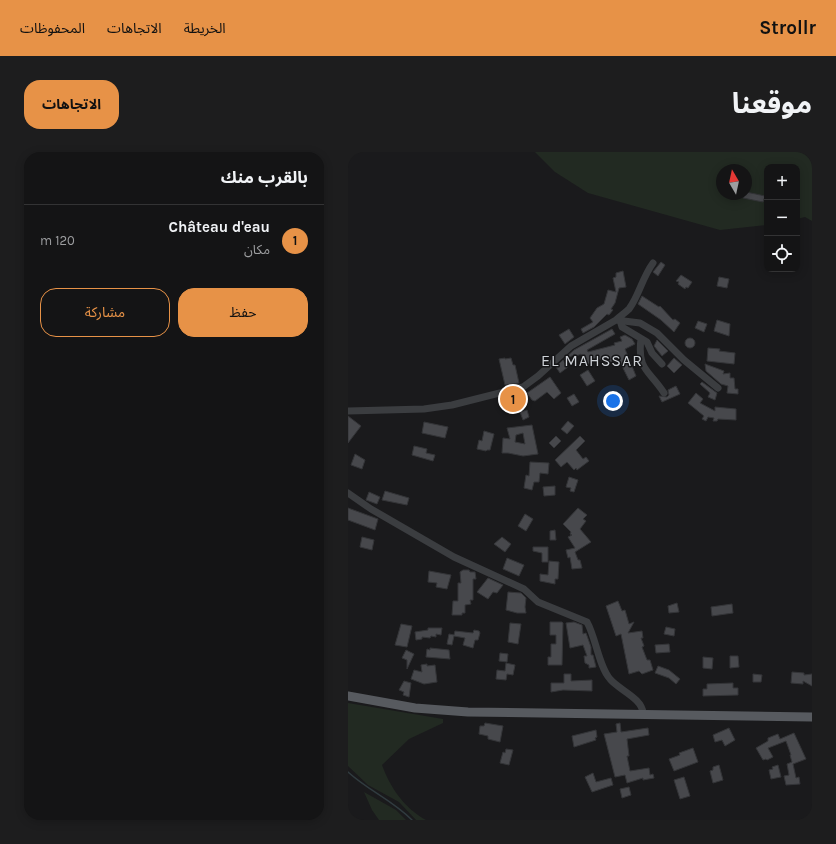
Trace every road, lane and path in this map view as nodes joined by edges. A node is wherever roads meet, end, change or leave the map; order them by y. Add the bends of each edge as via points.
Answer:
1 (653, 263) dead end
2 (618, 320) junction
3 (641, 339) junction
4 (662, 364) dead end
5 (718, 388) dead end
6 (664, 393) dead end
7 (348, 411) edge
8 (348, 493) edge
9 (348, 696) edge
10 (643, 714) junction
11 (812, 717) edge

1 - 2 street via 628,311
2 - 3 street via 622,327
2 - 5 street via 640,323 657,333
2 - 7 street via 571,346 523,387 452,405 424,409
3 - 4 street via 647,342 652,353
3 - 6 street via 640,360 644,369 651,374
8 - 10 street via 454,557 524,589 538,602 587,622 606,675 640,703
9 - 10 main road via 415,708 460,712
10 - 11 main road

